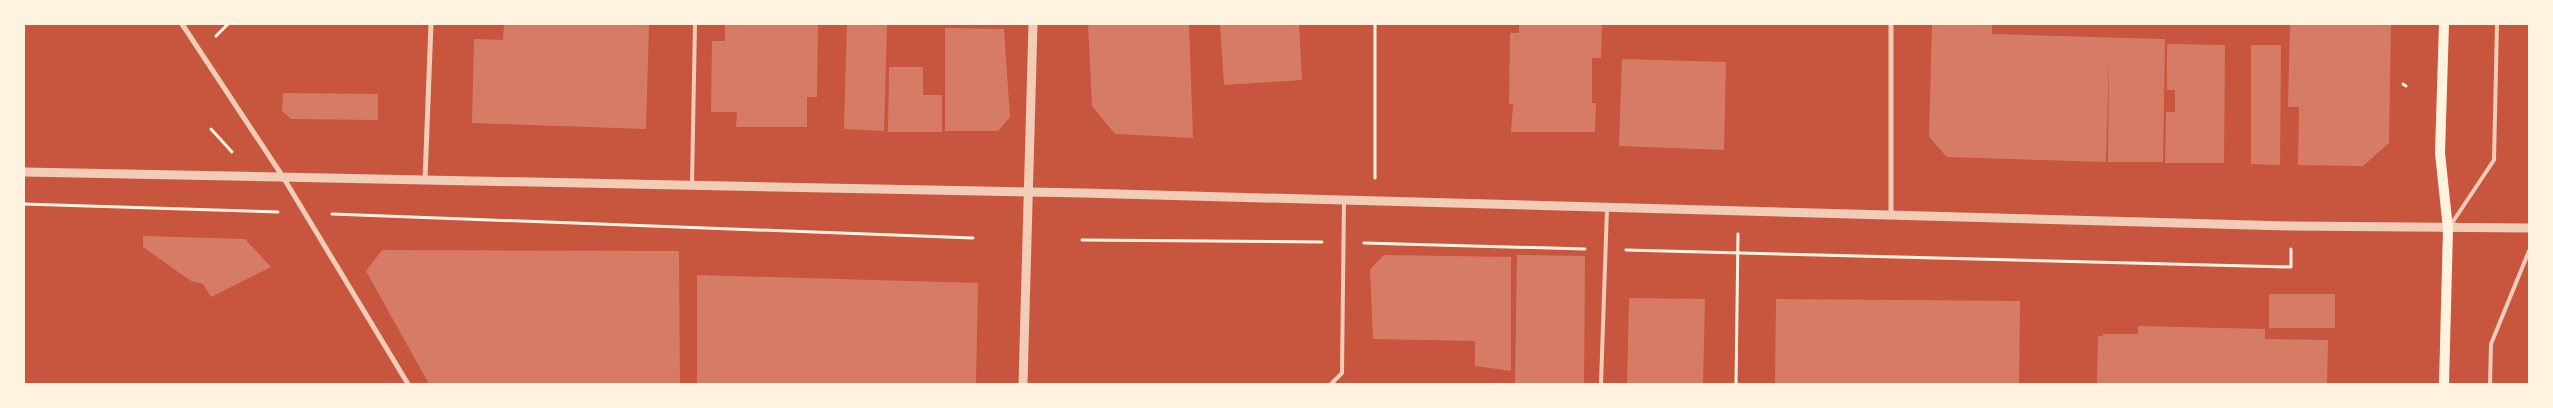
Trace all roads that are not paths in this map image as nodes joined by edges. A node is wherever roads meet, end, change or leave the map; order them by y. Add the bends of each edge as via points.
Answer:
1 (182, 24) edge
2 (431, 24) edge
3 (695, 24) edge
4 (1033, 24) edge
5 (1891, 24) edge
6 (2444, 24) edge
7 (2497, 24) edge
8 (24, 172) edge
9 (283, 177) junction
10 (425, 180) junction
11 (692, 185) junction
12 (1027, 192) junction
13 (1344, 200) junction
14 (1607, 208) junction
15 (1891, 215) junction
16 (2448, 228) junction
17 (2529, 228) edge
18 (2529, 251) edge
19 (408, 384) edge
20 (1023, 384) edge
21 (1331, 384) edge
22 (1601, 384) edge
23 (2444, 384) edge
24 (2490, 384) edge

1 - 9 street
2 - 10 street
3 - 11 lane
4 - 12 street
5 - 15 street
6 - 16 main road via 2440,153
7 - 16 lane via 2494,160
8 - 9 street
9 - 10 street
9 - 19 street
10 - 11 street
11 - 12 street
12 - 13 street
12 - 20 street
13 - 14 street
13 - 21 lane via 1342,373
14 - 15 street
14 - 22 lane
15 - 16 street
16 - 17 street
16 - 23 main road
18 - 24 lane via 2491,344

